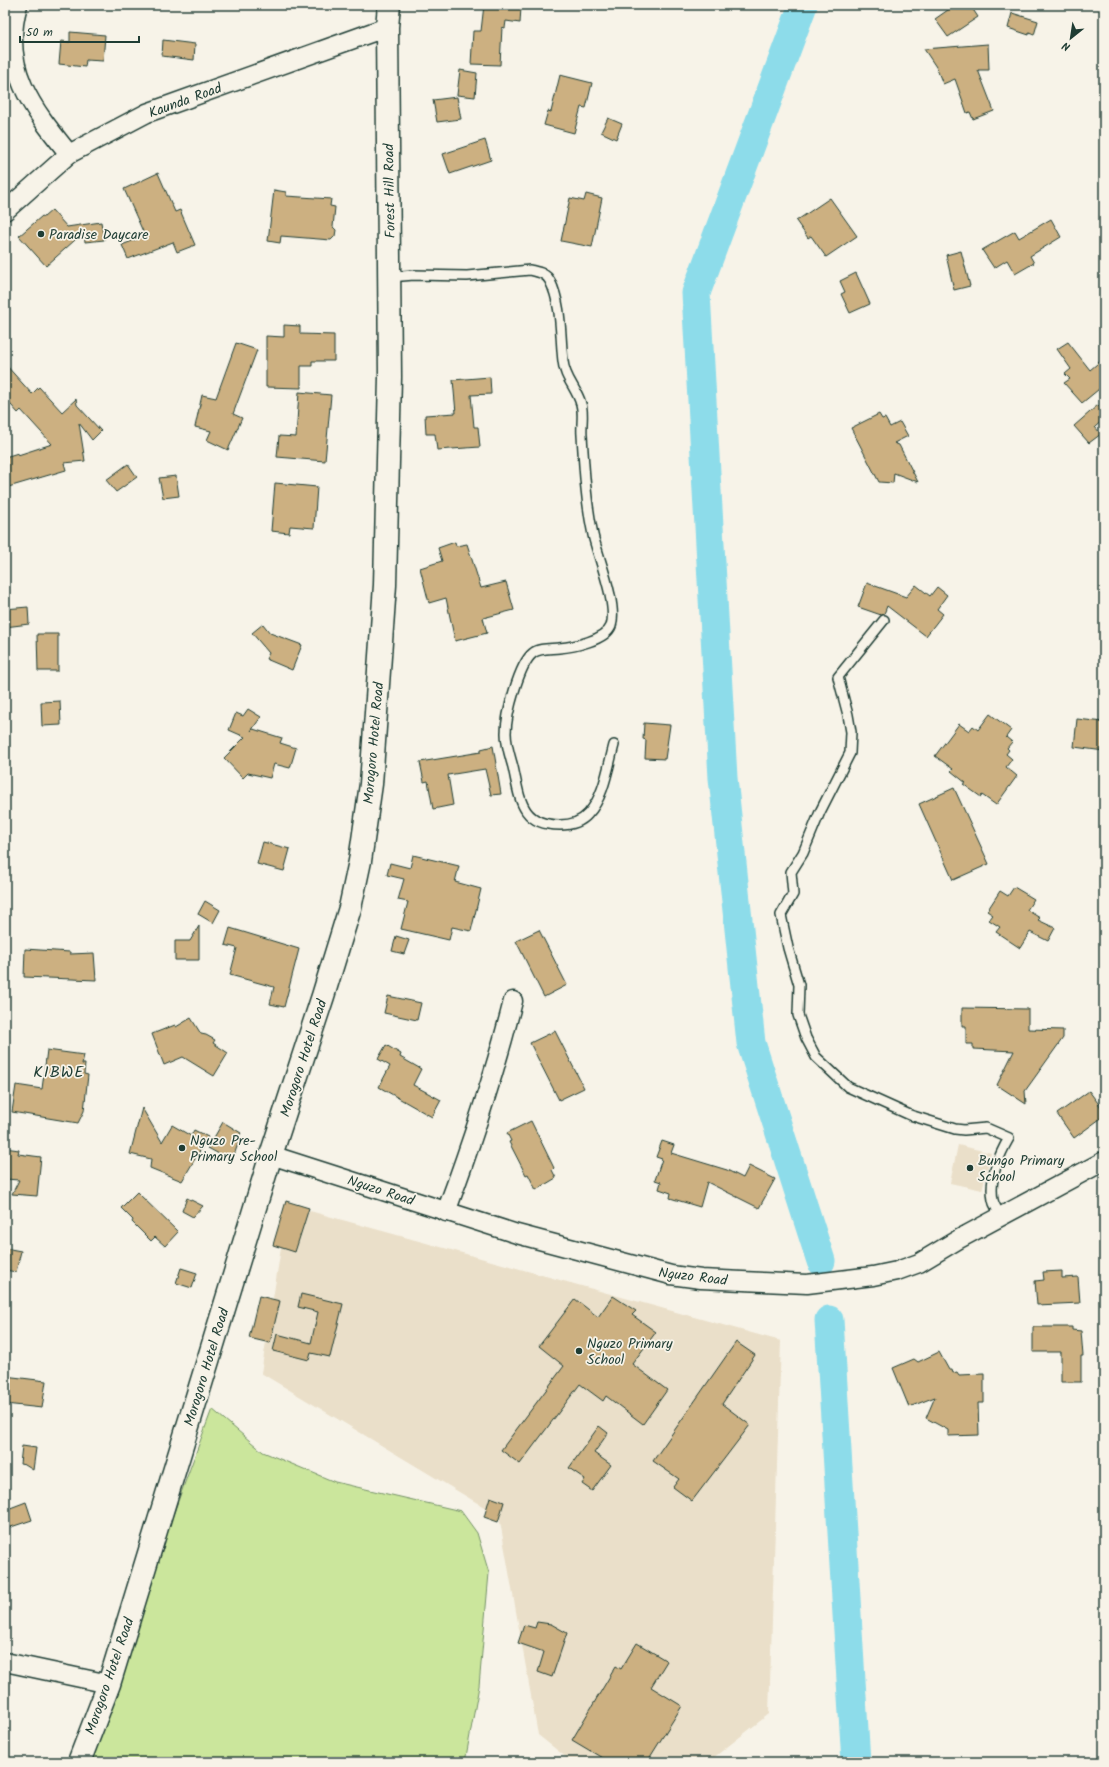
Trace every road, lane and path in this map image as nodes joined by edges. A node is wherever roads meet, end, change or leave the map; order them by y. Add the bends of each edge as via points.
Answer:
1 (18, 5) edge
2 (389, 5) edge
3 (387, 27) junction
4 (69, 154) junction
5 (5, 211) edge
6 (390, 277) junction
7 (390, 377) joint
8 (884, 620) dead end
9 (614, 745) dead end
10 (513, 1001) dead end
11 (271, 1155) junction
12 (1104, 1161) edge
13 (446, 1212) junction
14 (1000, 1217) junction
15 (5, 1662) edge
16 (109, 1684) junction
17 (79, 1762) edge

1 - 4 street via 11,20 6,49 10,68 25,99
2 - 3 street, Forest Hill Road
3 - 4 street, Kaunda Road via 147,113
3 - 6 street, Forest Hill Road
4 - 5 street, Kaunda Road
6 - 7 street, Forest Hill Road
6 - 9 lane via 468,276 530,270 540,272 549,280 558,310 564,368 581,403 581,431 589,510 612,614 611,626 604,634 582,644 537,651 529,658 519,676 509,708 506,735 524,809 536,820 546,824 568,824 584,818 595,805
7 - 11 street, Morogoro Hotel Road via 386,585 372,769 360,861 350,908
8 - 14 lane via 838,677 851,732 850,752 803,853 791,872 793,894 781,915 799,985 798,1015 816,1057 848,1087 910,1115 964,1130 986,1128 1009,1138 998,1157 992,1181 993,1202 1000,1212
10 - 13 street via 496,1067
11 - 13 street, Nguzo Road
11 - 16 street, Morogoro Hotel Road
12 - 14 street, Nguzo Road
13 - 14 street, Nguzo Road via 516,1234 671,1275 701,1279 807,1284 897,1271 919,1263
15 - 16 street
16 - 17 street, Morogoro Hotel Road

